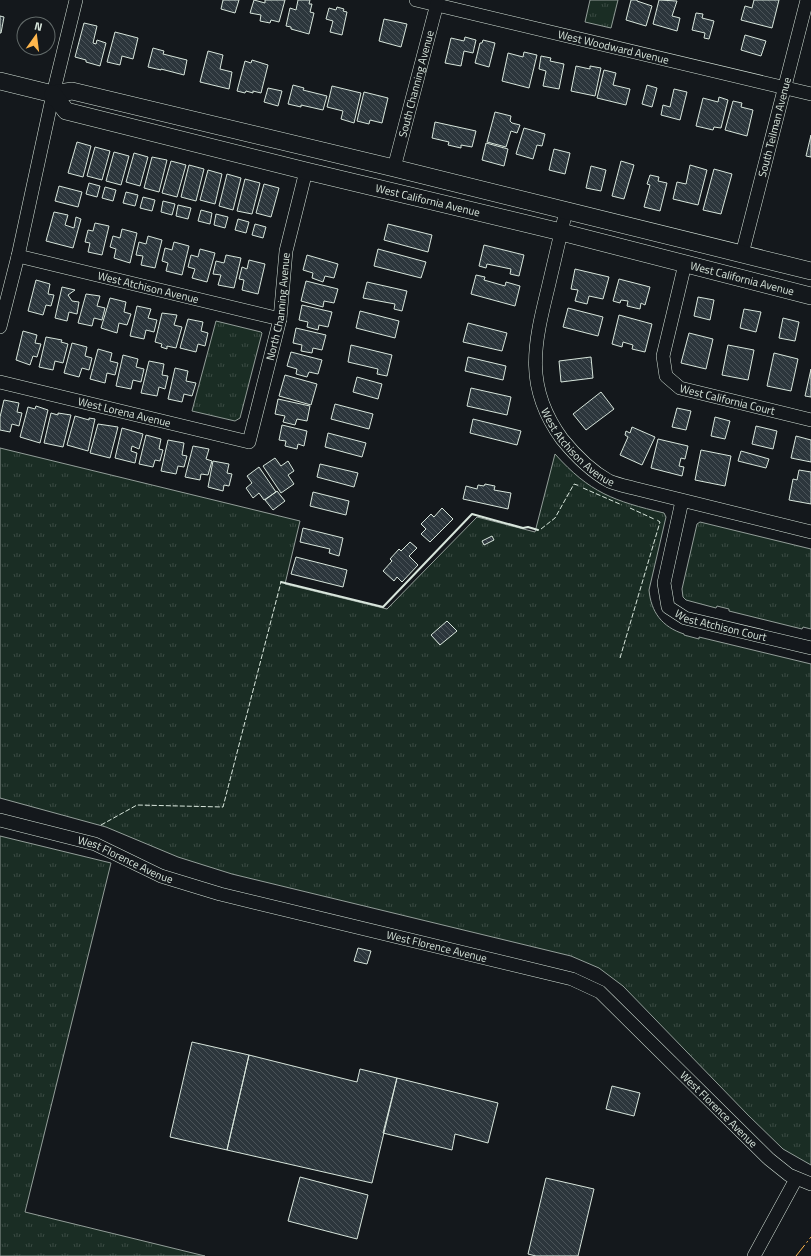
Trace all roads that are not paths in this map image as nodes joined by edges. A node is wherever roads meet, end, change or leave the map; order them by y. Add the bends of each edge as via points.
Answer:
1 (76, 0) edge
2 (416, 0) edge
3 (807, 0) edge
4 (438, 2) edge
5 (0, 81) edge
6 (784, 88) junction
7 (53, 94) junction
8 (811, 94) edge
9 (394, 168) junction
10 (306, 171) junction
11 (566, 211) junction
12 (561, 232) junction
13 (742, 254) junction
14 (18, 256) junction
15 (685, 264) junction
16 (811, 271) edge
17 (811, 296) edge
18 (280, 319) junction
19 (0, 327) edge
20 (0, 382) edge
21 (811, 420) edge
22 (249, 442) joint
23 (682, 500) junction
24 (811, 532) edge
25 (811, 648) edge
26 (0, 820) edge
27 (796, 1179) junction
28 (811, 1184) edge
29 (754, 1256) edge

1 - 7 street
2 - 4 street, West Woodward Avenue
3 - 6 street, South Teilman Avenue
4 - 6 street, West Woodward Avenue
4 - 9 street, South Channing Avenue
5 - 7 main road, West California Avenue
6 - 8 street, West Woodward Avenue
6 - 13 street, South Teilman Avenue
7 - 9 main road, West California Avenue via 72,91
7 - 10 main road, West California Avenue via 66,111
7 - 14 street
9 - 10 main road via 382,174 374,174 320,162
9 - 11 main road, West California Avenue
10 - 12 main road, West California Avenue
10 - 18 street, North Channing Avenue via 286,251
11 - 12 street, West Atchison Avenue
11 - 13 main road, West California Avenue
12 - 15 main road, West California Avenue
12 - 23 street, West Atchison Avenue via 535,349 535,371 539,392 548,416 569,448 585,464 610,481
13 - 16 main road, West California Avenue
14 - 18 street, West Atchison Avenue
14 - 19 street
15 - 17 main road, West California Avenue
15 - 21 street, West California Court via 663,356 666,376 680,388
18 - 22 street, North Channing Avenue
20 - 22 street, West Lorena Avenue
23 - 24 street, West Atchison Avenue
23 - 25 street, West Atchison Court via 664,583 668,607 685,618
26 - 27 street, West Florence Avenue via 95,844 161,876 220,894 572,979 600,992 764,1154
27 - 28 street, West Florence Avenue
27 - 29 street

